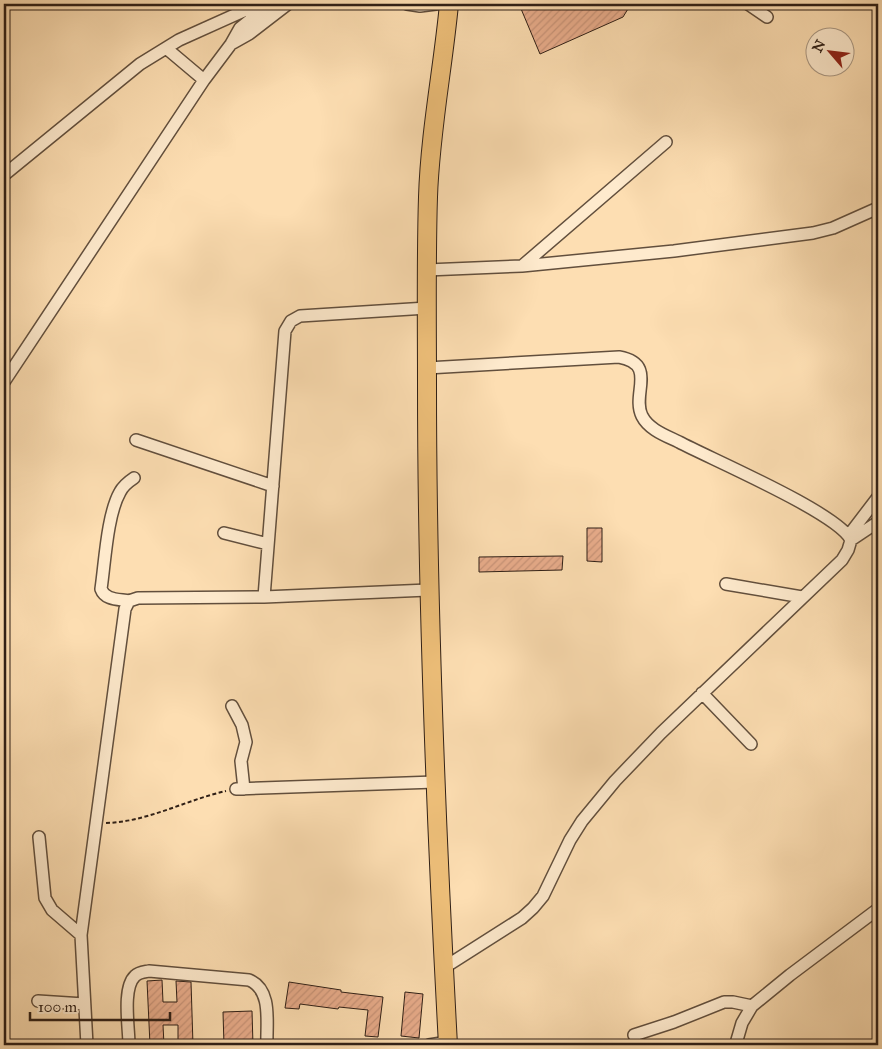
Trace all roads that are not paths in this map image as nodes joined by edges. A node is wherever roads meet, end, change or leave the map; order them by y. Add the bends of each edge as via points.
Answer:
1 (258, 4) edge
2 (270, 4) edge
3 (288, 4) edge
4 (407, 4) edge
5 (436, 4) edge
6 (449, 4) edge
7 (748, 4) edge
8 (767, 17) dead end
9 (232, 44) junction
10 (166, 48) junction
11 (204, 80) junction
12 (666, 142) dead end
13 (4, 175) edge
14 (878, 208) edge
15 (522, 266) junction
16 (427, 270) junction
17 (426, 308) junction
18 (427, 368) junction
19 (4, 382) edge
20 (136, 440) dead end
21 (134, 478) dead end
22 (273, 486) junction
23 (878, 497) edge
24 (878, 522) edge
25 (224, 533) dead end
26 (850, 538) junction
27 (268, 544) junction
28 (726, 584) dead end
29 (428, 590) junction
30 (264, 597) junction
31 (802, 597) junction
32 (129, 602) junction
33 (702, 693) junction
34 (232, 706) dead end
35 (751, 744) dead end
36 (435, 782) junction
37 (39, 837) dead end
38 (878, 909) edge
39 (81, 936) junction
40 (445, 967) junction
41 (38, 1001) dead end
42 (84, 1004) junction
43 (752, 1006) junction
44 (634, 1035) dead end
45 (448, 1044) edge
46 (87, 1045) edge
47 (129, 1045) edge
48 (267, 1045) edge
49 (430, 1045) edge
50 (737, 1045) edge

1 - 10 street
2 - 9 street via 240,28
3 - 9 street
4 - 5 street
6 - 16 highway via 428,194
7 - 8 street
9 - 11 street
10 - 11 street
10 - 13 street via 140,64
11 - 19 street
12 - 15 street
14 - 15 street via 833,228 813,233
15 - 16 street
16 - 17 highway
17 - 18 highway
17 - 22 street via 300,316 290,321 285,331
18 - 26 street via 628,359 640,369 639,406 647,424 808,507 844,530
18 - 29 highway
20 - 22 street
21 - 32 street via 125,484 115,505 101,589 107,597
22 - 27 street
23 - 26 street
24 - 26 street
25 - 27 street
26 - 31 street via 842,560
27 - 30 street
28 - 31 street
29 - 30 street
29 - 36 highway
30 - 32 street via 138,598
31 - 33 street
32 - 39 street via 125,609
33 - 35 street
33 - 40 street via 615,781 582,821 543,896 533,908
34 - 36 street via 246,742 240,789
36 - 40 highway
37 - 39 street via 45,898 52,910
38 - 43 street
39 - 42 street
40 - 45 highway
41 - 42 street
42 - 46 street
43 - 44 street via 724,1002
43 - 50 street via 742,1023
45 - 49 street
47 - 48 street via 130,984 134,976 150,971 256,983 266,998

